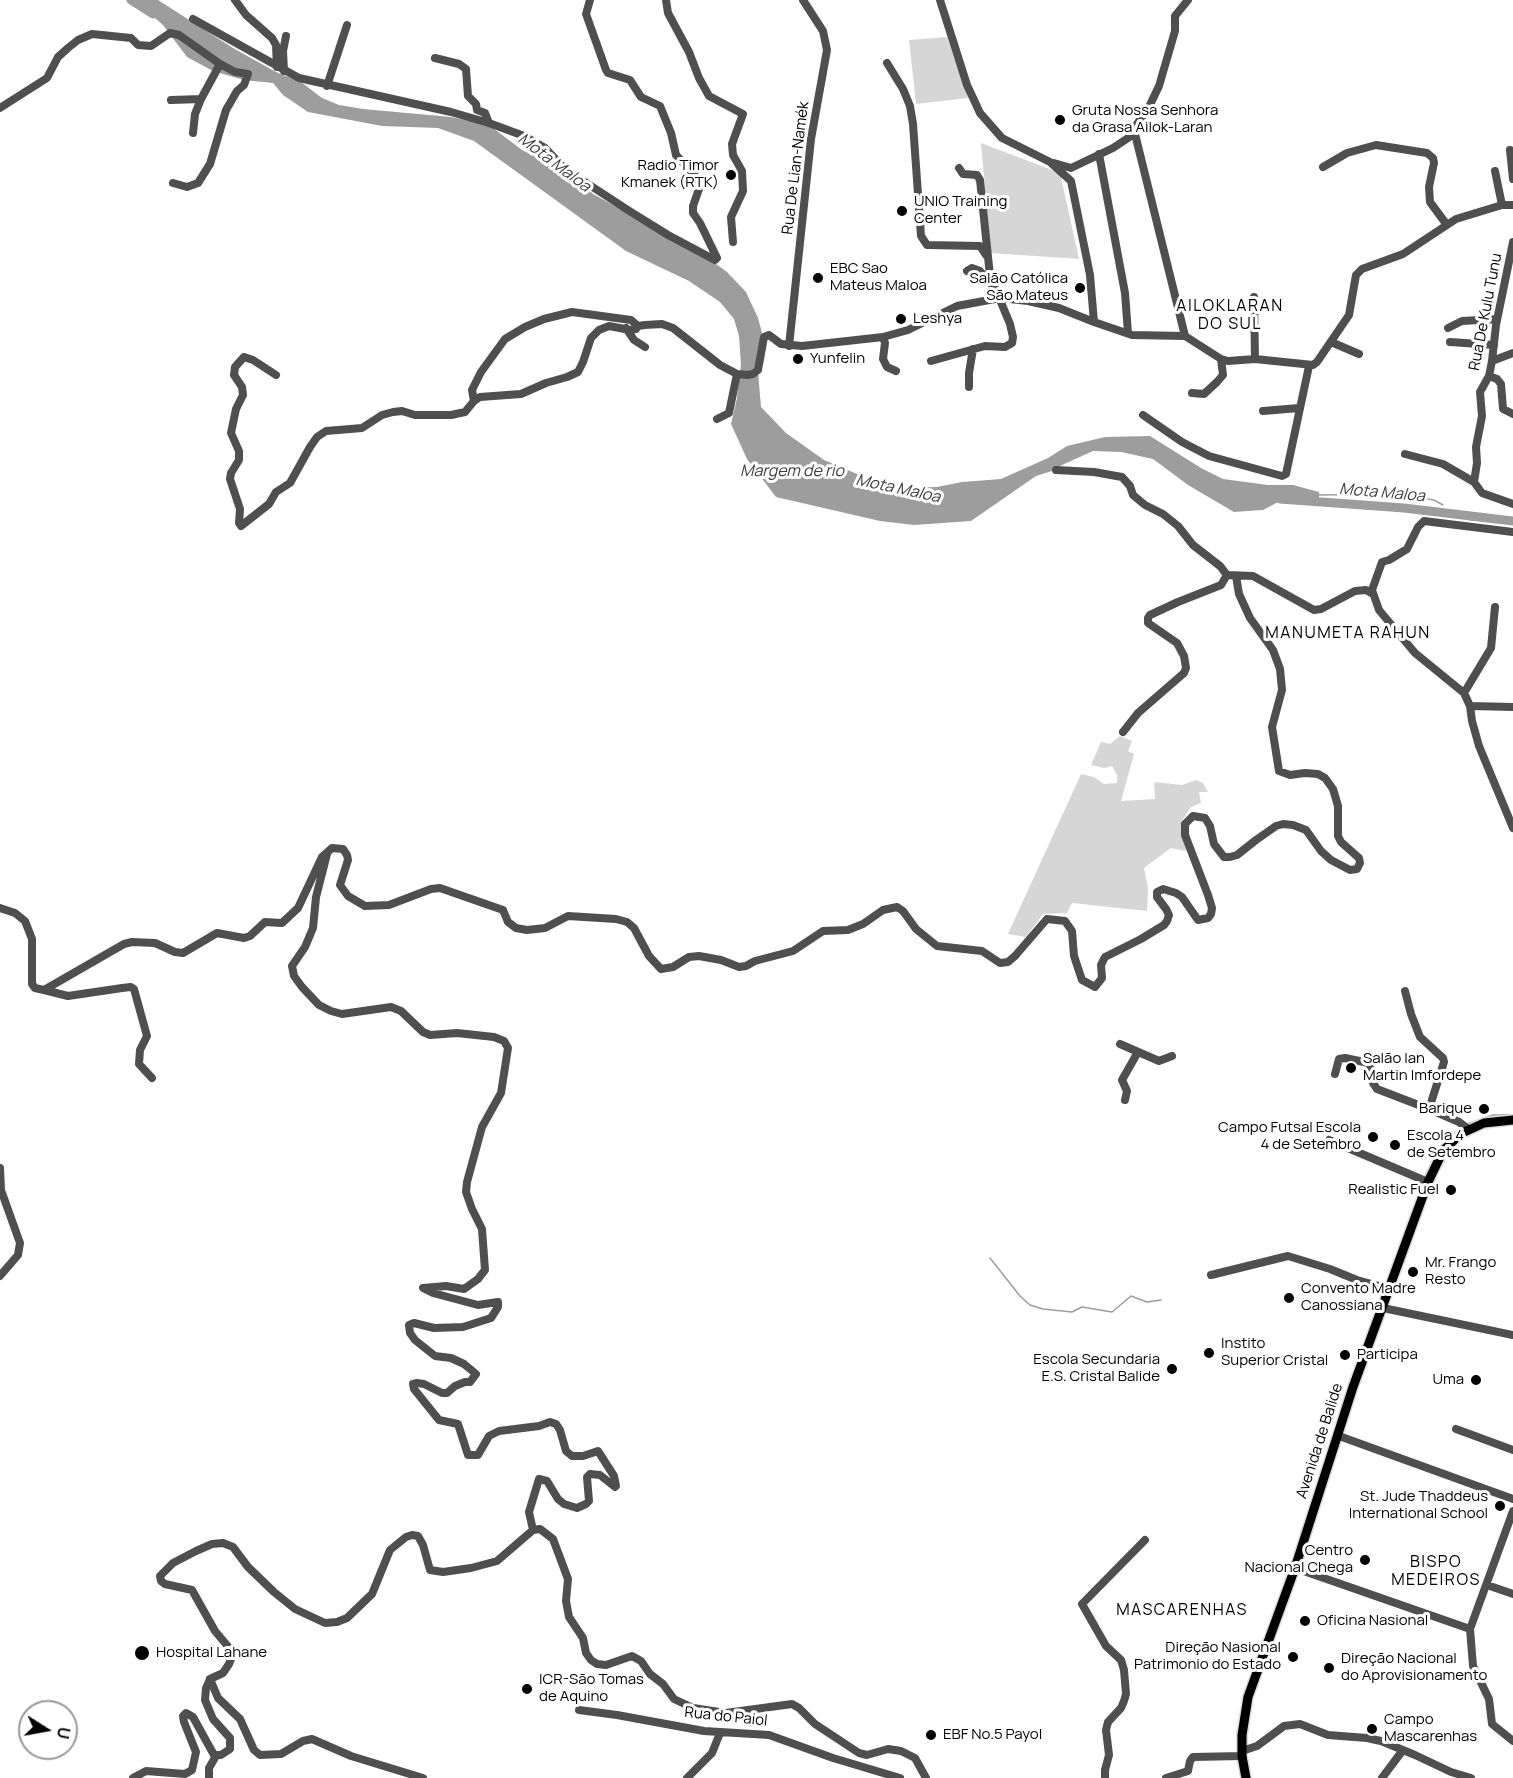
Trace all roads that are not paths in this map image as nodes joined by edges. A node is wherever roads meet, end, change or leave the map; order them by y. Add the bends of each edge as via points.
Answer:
1 (235, 0) edge
2 (590, 0) edge
3 (666, 0) edge
4 (803, 0) edge
5 (940, 0) edge
6 (1188, 0) edge
7 (193, 19) dead end
8 (347, 25) dead end
9 (286, 36) dead end
10 (435, 58) dead end
11 (887, 63) dead end
12 (220, 64) junction
13 (280, 69) junction
14 (327, 86) junction
15 (201, 99) junction
16 (171, 100) dead end
17 (0, 108) edge
18 (489, 123) junction
19 (1134, 130) junction
20 (193, 133) dead end
21 (1510, 150) dead end
22 (1099, 154) junction
23 (1050, 162) junction
24 (1323, 167) dead end
25 (959, 168) dead end
26 (1495, 171) dead end
27 (1513, 179) edge
28 (173, 183) dead end
29 (1502, 204) junction
30 (1513, 205) edge
31 (1448, 225) junction
32 (733, 242) dead end
33 (1513, 242) edge
34 (988, 259) junction
35 (967, 271) dead end
36 (994, 285) junction
37 (1254, 297) dead end
38 (1000, 298) junction
39 (1497, 319) junction
40 (1094, 322) junction
41 (638, 326) junction
42 (626, 328) junction
43 (1448, 328) dead end
44 (1128, 333) junction
45 (1185, 336) junction
46 (884, 337) junction
47 (1331, 342) junction
48 (1450, 342) dead end
49 (1494, 345) junction
50 (789, 346) junction
51 (645, 347) dead end
52 (974, 349) junction
53 (1513, 353) edge
54 (1359, 354) dead end
55 (1221, 359) junction
56 (1255, 359) junction
57 (931, 361) dead end
58 (1492, 361) junction
59 (1309, 366) junction
60 (896, 371) dead end
61 (737, 374) junction
62 (276, 375) dead end
63 (1489, 376) junction
64 (969, 387) dead end
65 (1192, 393) dead end
66 (474, 401) junction
67 (1299, 408) junction
68 (1263, 411) dead end
69 (1513, 414) edge
70 (1143, 415) dead end
71 (717, 419) dead end
72 (1405, 454) dead end
73 (1056, 470) dead end
74 (1474, 482) junction
75 (1513, 504) edge
76 (1513, 532) edge
77 (1227, 574) junction
78 (1236, 576) junction
79 (1373, 594) junction
80 (1495, 607) dead end
81 (1464, 693) junction
82 (1470, 706) junction
83 (1513, 707) edge
84 (1123, 732) dead end
85 (1513, 828) edge
86 (328, 850) junction
87 (0, 908) edge
88 (44, 990) junction
89 (1406, 991) dead end
90 (1120, 1044) dead end
91 (1138, 1052) junction
92 (1172, 1056) dead end
93 (1335, 1074) dead end
94 (152, 1078) dead end
95 (1125, 1100) dead end
96 (1429, 1109) junction
97 (1513, 1120) edge
98 (1468, 1129) junction
99 (1329, 1140) dead end
100 (0, 1168) edge
101 (1428, 1182) junction
102 (1211, 1275) dead end
103 (0, 1276) edge
104 (1387, 1288) junction
105 (1383, 1308) junction
106 (1513, 1335) edge
107 (1456, 1429) dead end
108 (1339, 1436) junction
109 (1513, 1450) edge
110 (1513, 1499) edge
111 (1513, 1510) edge
112 (533, 1530) junction
113 (1145, 1540) dead end
114 (1294, 1568) junction
115 (1487, 1585) junction
116 (1513, 1594) edge
117 (1470, 1629) junction
118 (210, 1680) junction
119 (579, 1710) dead end
120 (719, 1736) junction
121 (1513, 1741) edge
122 (1403, 1750) junction
123 (1242, 1753) junction
124 (216, 1756) junction
125 (1451, 1775) edge
126 (133, 1778) edge
127 (209, 1778) edge
128 (423, 1778) edge
129 (687, 1778) edge
130 (900, 1778) edge
131 (926, 1778) edge
132 (1105, 1778) edge
133 (1166, 1778) edge
134 (1246, 1778) edge
135 (1382, 1778) edge
136 (1471, 1778) edge

1 - 13 street via 272,38
2 - 18 street via 586,14 606,70 630,80 641,97 660,106 676,154 698,179 693,213 717,259 668,235 606,196 566,169 545,148
3 - 32 street via 668,13 709,96 743,114 732,144 742,171 742,192 731,217
4 - 50 street, Rua De Lian-Namék via 823,31 827,59 811,139
5 - 23 street via 980,113 1002,138
6 - 19 street via 1175,16 1175,31 1159,86
7 - 13 street
8 - 14 street
9 - 13 street
10 - 18 street via 466,69 468,96 477,110 485,112
11 - 34 street via 910,106 921,236 927,245 980,246
12 - 15 street
12 - 17 street via 179,35 170,33 151,46 138,45 130,38 92,34 78,39 58,57 47,78
12 - 28 street via 240,74 246,72 248,77 226,110 210,164 198,183 188,187
13 - 14 street
14 - 18 street
15 - 16 street
15 - 20 street
19 - 22 street via 1131,136
19 - 45 street
21 - 27 street
22 - 23 street via 1071,168
22 - 44 street via 1125,293
23 - 40 street via 1071,181 1090,275
24 - 31 street via 1347,153 1376,145 1427,153 1434,163 1428,195
25 - 34 street via 963,174 977,175 980,180
26 - 29 street
29 - 30 street
29 - 31 street
31 - 47 street via 1403,254 1362,269 1356,275 1349,315
33 - 39 street, Rua De Kulu Tunu
34 - 36 street
35 - 36 street via 980,271
36 - 38 street
37 - 56 street
38 - 40 street via 1041,303
38 - 46 street via 957,306
38 - 52 street via 1012,343 1005,348
39 - 43 street via 1462,321
39 - 49 street, Rua De Kulu Tunu
40 - 44 street
41 - 42 street
41 - 61 street via 662,324 673,328
41 - 66 street via 631,320 572,312 525,327 505,339 481,372 472,390
42 - 51 street
42 - 66 street via 609,326 599,330 591,338 578,372 572,375 521,394 485,395
44 - 45 street
45 - 55 street
46 - 50 street
46 - 60 street via 883,359 887,367
47 - 54 street
47 - 59 street via 1317,362
48 - 49 street
49 - 58 street, Rua De Kulu Tunu
50 - 61 street via 769,335 764,337 758,370
52 - 57 street
52 - 64 street
53 - 58 street
55 - 56 street
55 - 65 street via 1223,375 1204,394
56 - 59 street
58 - 63 street, Rua De Kulu Tunu
59 - 67 street
61 - 71 street via 729,413
62 - 66 street via 244,357 235,367 234,375 243,395 231,433 239,460 230,479 241,526 290,483 309,447 326,431 362,428 393,412 451,415 465,412
63 - 69 street via 1501,384 1503,409
63 - 74 street, Rua De Kulu Tunu via 1480,392 1482,416
67 - 68 street
67 - 70 street via 1286,474 1282,476 1209,456
72 - 74 street via 1443,464
73 - 77 street via 1122,477 1133,495 1178,526
74 - 75 street via 1482,493
76 - 79 street via 1424,521 1407,549 1382,562
77 - 78 street
77 - 84 street via 1221,585 1150,615 1149,623 1177,643 1186,668
78 - 79 street via 1253,576 1314,609 1355,591
78 - 86 street via 1250,618 1273,650 1280,669 1282,690 1272,727 1279,771 1325,778 1338,806 1338,836 1360,862 1355,870 1344,867 1321,851 1306,830 1283,824 1237,855 1224,856 1214,844 1205,818 1192,816 1185,824 1185,835 1208,895 1211,914 1198,920 1182,897 1163,889 1157,892 1169,915 1167,921 1105,957 1095,987 1082,980 1074,956 1072,931 1065,921 1042,922 1015,956 1000,963 982,951 937,946 916,929 903,911 890,908 858,927 823,931 794,951 746,966 699,956 661,969 634,928 616,919 568,916 544,928 527,930 508,922 503,910 440,888 388,905 365,906 348,896 340,885 348,860 344,849
79 - 81 street via 1379,610 1415,653
80 - 81 street via 1491,648
81 - 82 street
82 - 83 street
82 - 85 street via 1479,746
86 - 88 street via 298,908 282,923 265,922 244,938 217,933 183,953 155,943 124,944
86 - 112 street via 310,938 292,966 302,987 319,1005 331,1011 342,1014 391,1007 430,1035 494,1037 504,1041 508,1048 501,1093 482,1127 467,1182 466,1192 482,1229 485,1270 464,1289 423,1288 478,1305 498,1302 498,1307 491,1318 463,1328 409,1325 410,1333 429,1352 464,1364 476,1374 470,1382 442,1394 424,1384 413,1384 439,1420 458,1424 468,1455 478,1455 489,1436 499,1431 550,1422 556,1424 566,1451 583,1456 598,1451 602,1456 616,1486 600,1475 590,1474 589,1501 577,1508 564,1504 547,1481 539,1479 529,1512
87 - 88 street via 26,921 32,939 32,984
88 - 94 street via 68,996 134,989 147,1036 139,1064
89 - 96 street via 1420,1037 1444,1062
90 - 91 street
91 - 92 street via 1159,1061
91 - 95 street via 1122,1080 1127,1091
93 - 96 street via 1339,1059 1369,1063 1372,1083 1377,1089
96 - 98 street
97 - 98 main road
98 - 101 main road, Avenida de Balide via 1443,1151
99 - 101 street
100 - 103 street via 1,1190 21,1243 18,1255
101 - 104 main road, Avenida de Balide
102 - 104 street via 1288,1256
104 - 105 main road, Avenida de Balide
105 - 106 street
105 - 108 main road, Avenida de Balide
107 - 109 street
108 - 110 street
108 - 114 main road, Avenida de Balide
111 - 115 street
112 - 118 street via 498,1561 443,1572 430,1570 423,1545 412,1534 390,1550 372,1594 347,1618 325,1623 295,1609 274,1592 233,1547 212,1544 196,1551 172,1563 160,1576 165,1584 192,1590 215,1631 231,1650 223,1673
112 - 131 street via 540,1529 553,1539 568,1579 569,1617 583,1638 586,1653 597,1664 632,1656 674,1699 693,1708 726,1713 792,1704 859,1753 867,1755 888,1749 915,1758
113 - 132 street via 1082,1604 1124,1670 1126,1694 1122,1708 1108,1722 1106,1730 1109,1755
114 - 117 street
114 - 123 main road, Avenida de Balide via 1248,1697
115 - 116 street
115 - 117 street
117 - 121 street via 1473,1666 1489,1700 1492,1724
118 - 124 street via 205,1700 213,1719 227,1732 232,1744 226,1753
118 - 128 street via 218,1698 240,1719 260,1755 281,1755 312,1739 351,1756
119 - 120 street, Rua do Paiol
120 - 129 street via 706,1760
120 - 130 street, Rua do Paiol via 769,1735
122 - 123 street via 1366,1738 1328,1735 1306,1725 1291,1724
122 - 125 street
122 - 135 street
123 - 133 street via 1193,1757 1188,1771
123 - 134 main road, Avenida de Balide
124 - 126 street via 194,1717 186,1713 184,1722 196,1755 192,1770 185,1774 146,1772
124 - 127 street via 209,1768
125 - 136 street

